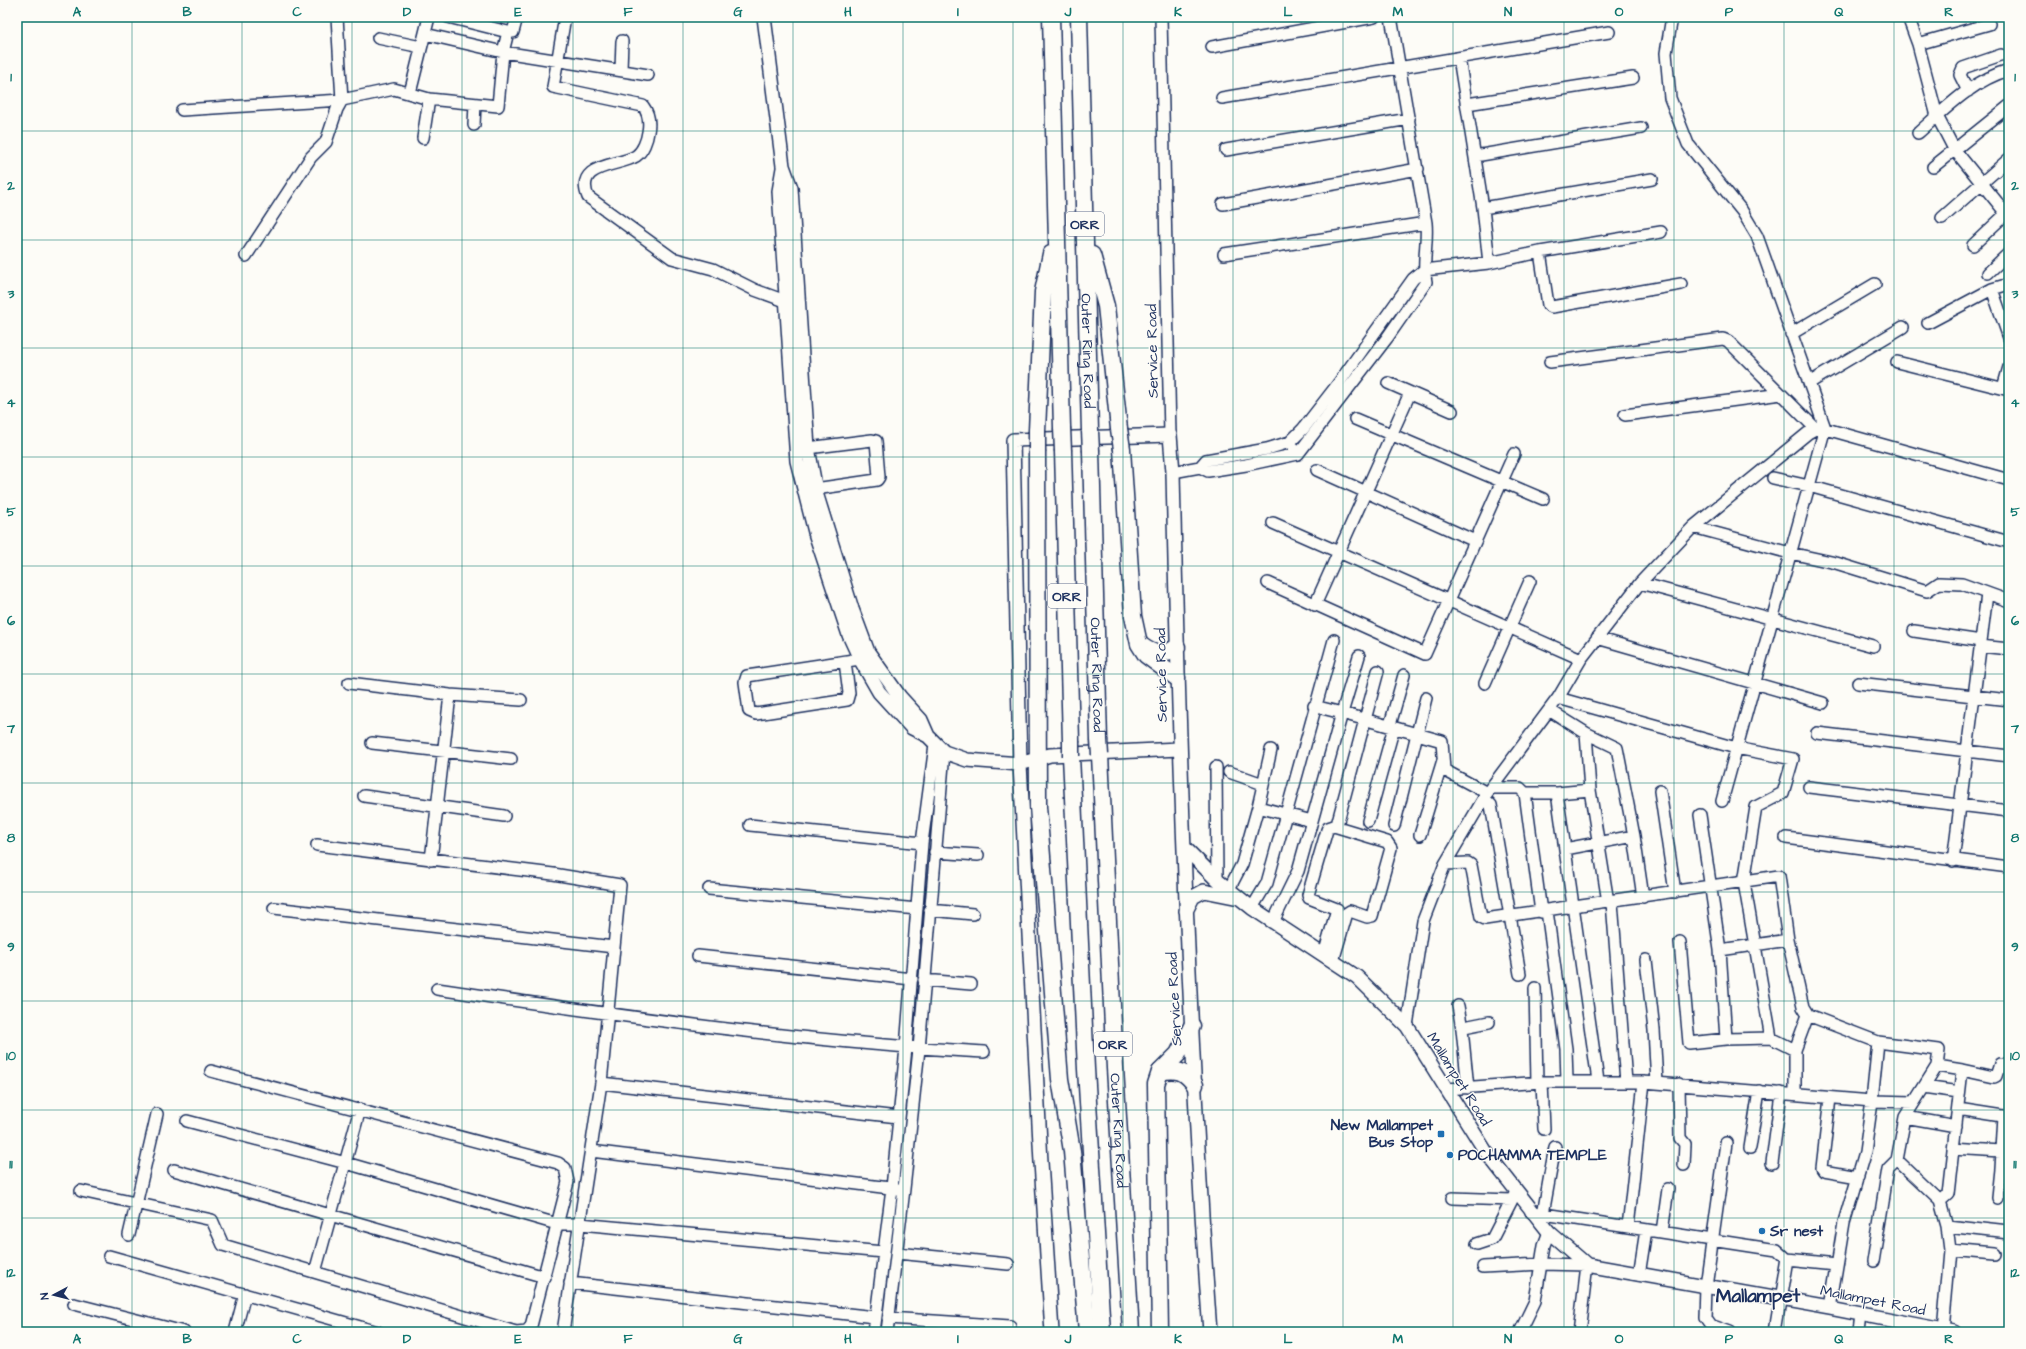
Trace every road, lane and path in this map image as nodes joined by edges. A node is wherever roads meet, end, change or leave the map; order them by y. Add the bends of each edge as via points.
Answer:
1 (337, 17) edge
2 (429, 17) edge
3 (448, 17) edge
4 (517, 17) edge
5 (565, 17) edge
6 (764, 17) edge
7 (1051, 17) edge
8 (1079, 17) edge
9 (1161, 17) edge
10 (1374, 17) edge
11 (1391, 17) edge
12 (1672, 17) edge
13 (1908, 17) edge
14 (1990, 24) dead end
15 (508, 32) junction
16 (1608, 32) dead end
17 (425, 34) junction
18 (378, 38) dead end
19 (622, 41) dead end
20 (1918, 44) junction
21 (421, 47) junction
22 (1212, 47) dead end
23 (503, 52) junction
24 (2001, 55) dead end
25 (1459, 58) junction
26 (558, 60) junction
27 (1400, 68) junction
28 (621, 70) junction
29 (2009, 70) edge
30 (648, 75) dead end
31 (1633, 78) dead end
32 (1968, 91) junction
33 (410, 93) junction
34 (1222, 98) dead end
35 (428, 99) junction
36 (342, 100) junction
37 (475, 104) junction
38 (1466, 104) junction
39 (2009, 106) edge
40 (182, 110) dead end
41 (1937, 116) junction
42 (1409, 119) junction
43 (474, 125) dead end
44 (1641, 128) dead end
45 (1918, 133) dead end
46 (423, 138) dead end
47 (1954, 149) junction
48 (1226, 150) dead end
49 (1475, 156) junction
50 (2009, 159) edge
51 (783, 166) junction
52 (1933, 168) dead end
53 (1418, 169) junction
54 (1652, 180) dead end
55 (1982, 184) junction
56 (1223, 204) dead end
57 (1483, 208) junction
58 (2008, 214) edge
59 (1942, 218) dead end
60 (1426, 224) junction
61 (1085, 228) junction
62 (1057, 231) junction
63 (1661, 232) dead end
64 (1973, 244) dead end
65 (1540, 252) junction
66 (2009, 253) edge
67 (1224, 254) dead end
68 (246, 256) dead end
69 (1489, 263) junction
70 (1424, 270) junction
71 (1988, 273) dead end
72 (1681, 284) dead end
73 (1875, 284) dead end
74 (2009, 284) edge
75 (1992, 288) junction
76 (788, 302) junction
77 (1928, 324) dead end
78 (1903, 327) dead end
79 (1376, 330) junction
80 (1791, 334) junction
81 (1387, 338) junction
82 (2009, 338) edge
83 (1550, 362) dead end
84 (1897, 362) dead end
85 (2009, 367) edge
86 (1388, 383) dead end
87 (1809, 384) junction
88 (2006, 389) edge
89 (1410, 393) junction
90 (1781, 394) junction
91 (1452, 411) dead end
92 (1625, 415) dead end
93 (1355, 419) dead end
94 (1820, 428) junction
95 (1392, 434) junction
96 (1170, 435) junction
97 (1290, 442) junction
98 (808, 448) junction
99 (1298, 454) junction
100 (1514, 454) dead end
101 (1200, 467) junction
102 (1317, 470) dead end
103 (1173, 472) junction
104 (1773, 478) dead end
105 (2009, 480) edge
106 (1502, 482) junction
107 (1810, 486) junction
108 (815, 489) junction
109 (1366, 492) junction
110 (1543, 499) dead end
111 (1273, 523) dead end
112 (1693, 527) junction
113 (1475, 541) junction
114 (2009, 542) edge
115 (1339, 552) junction
116 (1790, 553) junction
117 (1530, 581) dead end
118 (1268, 583) dead end
119 (1640, 583) junction
120 (1987, 594) junction
121 (1449, 601) junction
122 (2009, 601) edge
123 (1315, 605) junction
124 (1772, 618) junction
125 (1509, 627) junction
126 (1914, 632) dead end
127 (1597, 638) junction
128 (1334, 640) dead end
129 (1139, 644) junction
130 (1980, 644) junction
131 (1873, 646) dead end
132 (1177, 647) junction
133 (2009, 649) edge
134 (1360, 656) dead end
135 (1581, 659) junction
136 (845, 662) junction
137 (861, 662) junction
138 (1378, 671) dead end
139 (1404, 675) dead end
140 (847, 677) junction
141 (1178, 678) junction
142 (1485, 682) dead end
143 (349, 683) dead end
144 (1754, 683) junction
145 (1858, 683) dead end
146 (450, 695) junction
147 (1973, 696) junction
148 (1426, 698) dead end
149 (1558, 698) junction
150 (521, 700) dead end
151 (2009, 700) edge
152 (1823, 703) dead end
153 (1314, 706) junction
154 (1549, 710) junction
155 (1342, 713) junction
156 (1365, 718) junction
157 (1392, 726) junction
158 (1417, 733) junction
159 (1586, 733) junction
160 (1817, 733) dead end
161 (372, 743) dead end
162 (936, 744) junction
163 (1736, 748) junction
164 (1179, 749) junction
165 (1271, 750) dead end
166 (443, 751) junction
167 (1966, 751) junction
168 (2009, 756) edge
169 (511, 759) dead end
170 (1037, 759) junction
171 (1444, 760) junction
172 (1020, 764) junction
173 (1216, 767) dead end
174 (1230, 772) dead end
175 (1263, 784) junction
176 (1809, 787) dead end
177 (1590, 790) junction
178 (1660, 791) dead end
179 (1487, 793) junction
180 (1525, 793) junction
181 (1558, 793) junction
182 (364, 796) dead end
183 (1722, 801) dead end
184 (436, 805) junction
185 (1960, 805) junction
186 (1258, 807) junction
187 (2009, 811) edge
188 (1286, 813) junction
189 (1700, 815) dead end
190 (504, 816) dead end
191 (1312, 821) junction
192 (1338, 821) dead end
193 (1368, 821) dead end
194 (750, 825) dead end
195 (1394, 826) dead end
196 (1420, 835) dead end
197 (1634, 836) junction
198 (1786, 838) dead end
199 (1599, 842) junction
200 (922, 843) junction
201 (317, 845) dead end
202 (1184, 847) junction
203 (1565, 849) junction
204 (935, 852) junction
205 (978, 855) dead end
206 (431, 860) junction
207 (1953, 861) junction
208 (1445, 864) junction
209 (2009, 867) edge
210 (1217, 880) junction
211 (1744, 882) junction
212 (1711, 887) junction
213 (709, 889) dead end
214 (1229, 889) junction
215 (1675, 892) junction
216 (1643, 897) junction
217 (1610, 902) junction
218 (1247, 904) junction
219 (1573, 907) junction
220 (274, 908) dead end
221 (917, 909) junction
222 (930, 910) junction
223 (1186, 911) junction
224 (1544, 912) junction
225 (973, 914) dead end
226 (1511, 916) junction
227 (1273, 922) junction
228 (1788, 940) junction
229 (1680, 942) dead end
230 (1754, 945) junction
231 (614, 947) junction
232 (1720, 950) junction
233 (698, 956) dead end
234 (1328, 958) junction
235 (1646, 960) dead end
236 (1520, 974) dead end
237 (912, 979) junction
238 (924, 980) junction
239 (971, 984) dead end
240 (1535, 988) dead end
241 (437, 989) dead end
242 (1458, 1006) dead end
243 (607, 1014) junction
244 (1808, 1015) junction
245 (1489, 1022) dead end
246 (1192, 1026) junction
247 (1407, 1026) junction
248 (1462, 1029) junction
249 (1771, 1038) junction
250 (1726, 1039) junction
251 (1878, 1042) junction
252 (906, 1048) junction
253 (919, 1049) junction
254 (1795, 1050) junction
255 (984, 1052) dead end
256 (2009, 1065) edge
257 (1937, 1066) junction
258 (1962, 1070) junction
259 (211, 1071) dead end
260 (1160, 1072) junction
261 (1567, 1081) junction
262 (1598, 1081) junction
263 (1539, 1082) junction
264 (1626, 1082) junction
265 (1644, 1082) junction
266 (601, 1083) junction
267 (1657, 1083) junction
268 (1679, 1084) junction
269 (1195, 1085) junction
270 (1924, 1087) junction
271 (1447, 1088) junction
272 (1468, 1088) junction
273 (1759, 1091) junction
274 (1959, 1092) junction
275 (1781, 1093) junction
276 (1795, 1094) junction
277 (1830, 1098) junction
278 (1872, 1101) junction
279 (1914, 1102) junction
280 (360, 1109) junction
281 (1958, 1109) junction
282 (157, 1114) dead end
283 (898, 1117) junction
284 (1904, 1117) junction
285 (2007, 1117) edge
286 (187, 1121) dead end
287 (1956, 1126) junction
288 (1544, 1129) dead end
289 (1726, 1142) dead end
290 (1555, 1147) dead end
291 (1750, 1148) dead end
292 (1953, 1149) junction
293 (591, 1151) junction
294 (2001, 1152) junction
295 (1897, 1160) junction
296 (346, 1163) junction
297 (1772, 1163) dead end
298 (1684, 1165) dead end
299 (174, 1170) dead end
300 (2005, 1170) edge
301 (1858, 1177) junction
302 (892, 1188) junction
303 (1668, 1189) dead end
304 (904, 1190) junction
305 (81, 1191) dead end
306 (1514, 1196) junction
307 (1452, 1198) dead end
308 (1998, 1198) dead end
309 (1940, 1201) junction
310 (136, 1203) junction
311 (1537, 1213) junction
312 (332, 1216) junction
313 (557, 1224) junction
314 (580, 1224) junction
315 (1947, 1226) junction
316 (1628, 1227) junction
317 (1646, 1230) junction
318 (1549, 1232) junction
319 (1662, 1232) junction
320 (2009, 1233) edge
321 (129, 1235) dead end
322 (1714, 1241) junction
323 (1477, 1244) dead end
324 (1950, 1250) junction
325 (884, 1252) junction
326 (897, 1253) junction
327 (1994, 1254) dead end
328 (109, 1256) dead end
329 (1787, 1259) junction
330 (1873, 1262) dead end
331 (1008, 1264) dead end
332 (1541, 1264) junction
333 (1837, 1264) junction
334 (1587, 1265) junction
335 (1483, 1267) dead end
336 (315, 1272) junction
337 (1639, 1275) junction
338 (545, 1277) junction
339 (570, 1284) junction
340 (1706, 1286) junction
341 (245, 1294) junction
342 (1781, 1300) junction
343 (74, 1304) dead end
344 (1830, 1308) junction
345 (1861, 1314) junction
346 (875, 1317) junction
347 (888, 1318) junction
348 (1010, 1326) dead end
349 (1947, 1331) edge
350 (184, 1332) edge
351 (235, 1332) edge
352 (378, 1332) edge
353 (563, 1332) edge
354 (874, 1332) edge
355 (887, 1332) edge
356 (1052, 1332) edge
357 (1087, 1332) edge
358 (1102, 1332) edge
359 (1131, 1332) edge
360 (1160, 1332) edge
361 (1210, 1332) edge
362 (1520, 1332) edge
363 (1579, 1332) edge
364 (1730, 1332) edge
365 (1775, 1332) edge
366 (1859, 1332) edge

1 - 36 street
2 - 17 street
3 - 15 street
4 - 15 street via 513,32
5 - 26 street
6 - 51 main road
7 - 62 highway, Outer Ring Road / ORR
8 - 61 highway, Outer Ring Road / ORR
9 - 96 street, Service Road
10 - 22 street
11 - 27 street
12 - 80 street via 1666,54 1670,98 1688,144 1742,210 1757,236
13 - 20 street
14 - 20 street
15 - 23 street
16 - 25 street
17 - 21 street
17 - 23 street
18 - 21 street
19 - 28 street
20 - 41 street
21 - 33 street
23 - 26 street
23 - 37 street via 498,106
24 - 32 street via 1963,68 1960,75
25 - 27 street
25 - 38 street
26 - 28 street
26 - 76 street via 553,87 643,106 650,124 646,142 637,156 605,165 585,180 584,188 588,196 672,258 713,269 755,290
27 - 34 street
27 - 42 street
28 - 30 street
29 - 32 street via 1986,79
31 - 38 street
32 - 41 street
33 - 35 street
33 - 36 street via 394,89
35 - 37 street
35 - 46 street
36 - 40 street
36 - 68 street via 326,142 311,158
37 - 43 street
38 - 49 street
39 - 47 street
41 - 45 street
41 - 47 street
42 - 48 street
42 - 53 street
44 - 49 street
47 - 52 street
47 - 55 street
49 - 57 street
50 - 55 street
51 - 76 main road via 779,191
51 - 98 main road via 791,188
53 - 56 street
53 - 60 street
54 - 57 street
55 - 58 street
55 - 59 street
57 - 69 street
58 - 64 street
60 - 67 street
60 - 70 street via 1428,236
61 - 129 highway, bridge via 1106,306 1122,449 1134,616
61 - 359 highway, Outer Ring Road / ORR, bridge via 1099,748
62 - 170 highway, bridge via 1043,292 1037,432
62 - 358 highway, Outer Ring Road / ORR, bridge via 1071,749 1086,1069
63 - 65 street
65 - 69 street
65 - 72 street via 1548,305 1552,307
66 - 71 street
69 - 70 street
70 - 79 street via 1413,279
70 - 81 street via 1426,282
73 - 80 street
74 - 75 street
75 - 77 street
75 - 82 street
76 - 137 main road via 798,461 816,536 849,635
78 - 87 street
79 - 81 street
79 - 97 street via 1338,384
80 - 87 street
81 - 99 street
83 - 90 street via 1723,339
84 - 88 street
85 - 88 street
86 - 89 street
87 - 94 street
89 - 91 street
89 - 95 street
90 - 92 street
90 - 94 street
93 - 95 street
94 - 105 street
94 - 107 street
94 - 112 street
95 - 106 street
95 - 109 street
96 - 103 main road, Service Road
96 - 172 main road via 1013,440
97 - 99 street
97 - 101 street via 1267,449 1206,460
98 - 108 main road
98 - 108 street via 876,441 878,480
99 - 101 street via 1208,471
100 - 106 street
101 - 103 street
102 - 109 street
103 - 132 main road, Service Road
104 - 107 street
106 - 110 street
106 - 113 street
107 - 114 street
107 - 116 street
108 - 162 main road via 852,610 868,652
109 - 113 street
109 - 115 street
111 - 115 street
112 - 116 street
112 - 119 street
113 - 121 street
115 - 121 street
115 - 123 street
116 - 120 street via 1836,563 1927,591 1939,583 1962,584
116 - 124 street
117 - 125 street
118 - 123 street
119 - 124 street
119 - 127 street
120 - 122 street
120 - 130 street
121 - 123 street via 1425,654
121 - 125 street
124 - 131 street
124 - 144 street
125 - 135 street
125 - 142 street
126 - 130 street
127 - 135 street
127 - 144 street
128 - 153 street
129 - 132 highway via 1151,653 1158,654
129 - 141 highway via 1146,655
130 - 133 street
130 - 147 street
132 - 141 main road, Service Road
134 - 155 street
135 - 149 street
136 - 137 street
136 - 140 street
136 - 140 street via 747,676 745,682 748,708 756,714 844,701 849,696
137 - 140 street
137 - 162 main road via 879,692 902,718
138 - 156 street
139 - 157 street
141 - 164 main road, Service Road
143 - 146 street
144 - 152 street
144 - 163 street
145 - 147 street
146 - 150 street
146 - 166 street
147 - 151 street
147 - 167 street
148 - 158 street
149 - 154 street
149 - 163 street
153 - 155 street
153 - 188 street
154 - 159 street
154 - 179 street
155 - 156 street
155 - 191 street
156 - 157 street
156 - 192 street
157 - 158 street
157 - 193 street
158 - 171 street via 1442,741
158 - 195 street
159 - 177 street
159 - 197 street via 1617,748
160 - 167 street
161 - 166 street
162 - 172 main road via 968,760
162 - 200 street
162 - 204 street
163 - 183 street
163 - 211 street via 1793,759 1783,793 1756,806
164 - 170 main road via 1050,755
164 - 202 main road, Service Road
165 - 175 street
166 - 169 street
166 - 184 street
167 - 168 street
167 - 185 street
170 - 172 main road
170 - 357 highway via 1038,807 1059,1071 1072,1151
171 - 179 street via 1444,770
171 - 196 street
172 - 356 main road
173 - 210 street
174 - 175 street
175 - 186 street
176 - 185 street
177 - 181 street
177 - 199 street
178 - 215 street
179 - 180 street via 1520,788
179 - 208 street
179 - 226 street
180 - 181 street
180 - 224 street
181 - 203 street
182 - 184 street
184 - 190 street
184 - 206 street
185 - 187 street
185 - 207 street
186 - 188 street
186 - 214 street via 1242,864
188 - 191 street
188 - 218 street via 1267,883
189 - 212 street
191 - 227 street via 1298,871
194 - 200 street
197 - 199 street
197 - 216 street
198 - 207 street
199 - 203 street
199 - 217 street
200 - 221 street
201 - 206 street
202 - 210 main road, Mallampet Road
202 - 223 main road, Service Road
203 - 219 street
204 - 205 street
204 - 222 street
206 - 231 street via 620,884
207 - 209 street
208 - 226 street via 1470,865 1483,919
208 - 247 street via 1423,921
210 - 214 main road, Mallampet Road
211 - 212 street
211 - 228 street via 1779,876
211 - 230 street
212 - 215 street
212 - 232 street
213 - 221 street
214 - 218 main road, Mallampet Road
215 - 216 street
216 - 217 street
217 - 219 street
217 - 264 street
218 - 223 main road via 1221,893 1204,890 1193,897
218 - 227 main road, Mallampet Road
219 - 224 street
219 - 262 street
220 - 231 street
221 - 237 street
222 - 225 street
222 - 238 street
223 - 246 main road, Service Road
224 - 226 street
224 - 261 street via 1566,1049
226 - 236 street
227 - 234 main road, Mallampet Road
228 - 230 street
228 - 244 street via 1803,1007
229 - 250 street via 1689,1043
230 - 232 street
230 - 249 street
231 - 243 street
232 - 250 street
233 - 237 street
234 - 234 street via 1337,909 1309,898 1308,895 1327,830 1334,826 1387,842 1391,848 1372,916 1350,912 1347,914
234 - 247 main road, Mallampet Road via 1357,977
235 - 267 street
237 - 252 street
238 - 239 street
238 - 253 street
240 - 263 street
241 - 243 street
242 - 248 street
243 - 252 street
243 - 266 street
244 - 251 street
244 - 254 street
245 - 248 street
246 - 260 highway via 1178,1054
246 - 269 main road, Service Road
247 - 271 main road, Mallampet Road
248 - 272 street
249 - 250 street
249 - 254 street
251 - 257 street via 1939,1050
251 - 278 street
252 - 253 street
252 - 283 street
253 - 255 street
253 - 304 street
254 - 276 street
256 - 258 street via 2000,1064 1994,1077
257 - 258 street
257 - 270 street
258 - 274 street
259 - 280 street
260 - 269 highway via 1179,1070 1188,1075
260 - 360 highway via 1156,1084
261 - 262 street
261 - 263 street
262 - 264 street
263 - 272 street
263 - 288 street
264 - 265 street
265 - 267 street
265 - 316 street
266 - 283 street
266 - 293 street
267 - 268 street
268 - 273 street
268 - 298 street via 1680,1138 1685,1144
269 - 361 main road, Service Road
270 - 274 street
270 - 279 street
271 - 272 street
271 - 306 main road, Mallampet Road
273 - 275 street
273 - 291 street
274 - 281 street
275 - 276 street
275 - 297 street
276 - 277 street
277 - 278 street
277 - 301 street via 1822,1168 1824,1171
278 - 279 street
278 - 301 street via 1865,1152
279 - 284 street
280 - 296 street
280 - 313 street via 558,1162 565,1168 568,1182
281 - 285 street
281 - 287 street
282 - 310 street
283 - 302 street
284 - 287 street
284 - 295 street
285 - 294 street
286 - 296 street
287 - 292 street
289 - 322 street
290 - 311 street
292 - 294 street
292 - 309 street via 1948,1194
293 - 302 street
293 - 314 street
294 - 300 street
295 - 309 street
295 - 330 street via 1888,1169
296 - 312 street
296 - 313 street
299 - 312 street
300 - 308 street
301 - 333 street via 1844,1223
302 - 304 street
302 - 325 street
303 - 319 street
304 - 326 street
305 - 310 street
306 - 307 street
306 - 311 main road, Mallampet Road
306 - 323 street via 1492,1238
309 - 315 street
310 - 321 street
310 - 336 street via 212,1220 223,1245
311 - 316 street
311 - 318 main road, Mallampet Road
312 - 336 street
312 - 338 street
313 - 314 street
313 - 338 street
314 - 325 street
314 - 339 street
315 - 320 street
315 - 324 street
316 - 317 street
317 - 319 street
317 - 337 street
318 - 332 street
318 - 334 main road, Mallampet Road
319 - 322 street
322 - 329 street via 1777,1250
322 - 340 street
324 - 327 street
324 - 349 street
325 - 346 street
326 - 331 street
326 - 347 street
328 - 341 street
329 - 333 street
329 - 342 street
332 - 334 street
332 - 335 street
332 - 362 street via 1535,1301
333 - 344 street
334 - 337 main road, Mallampet Road
334 - 363 street
336 - 338 street via 516,1332 527,1331 531,1326
337 - 340 main road, Mallampet Road
339 - 346 street
339 - 353 street
340 - 342 main road, Mallampet Road
340 - 364 street via 1705,1318 1710,1325
341 - 351 street
341 - 352 street
342 - 344 main road, Mallampet Road
342 - 365 street
343 - 350 street
344 - 345 main road, Mallampet Road
345 - 349 main road, Mallampet Road
345 - 366 street
346 - 354 street
347 - 348 street
347 - 355 street

